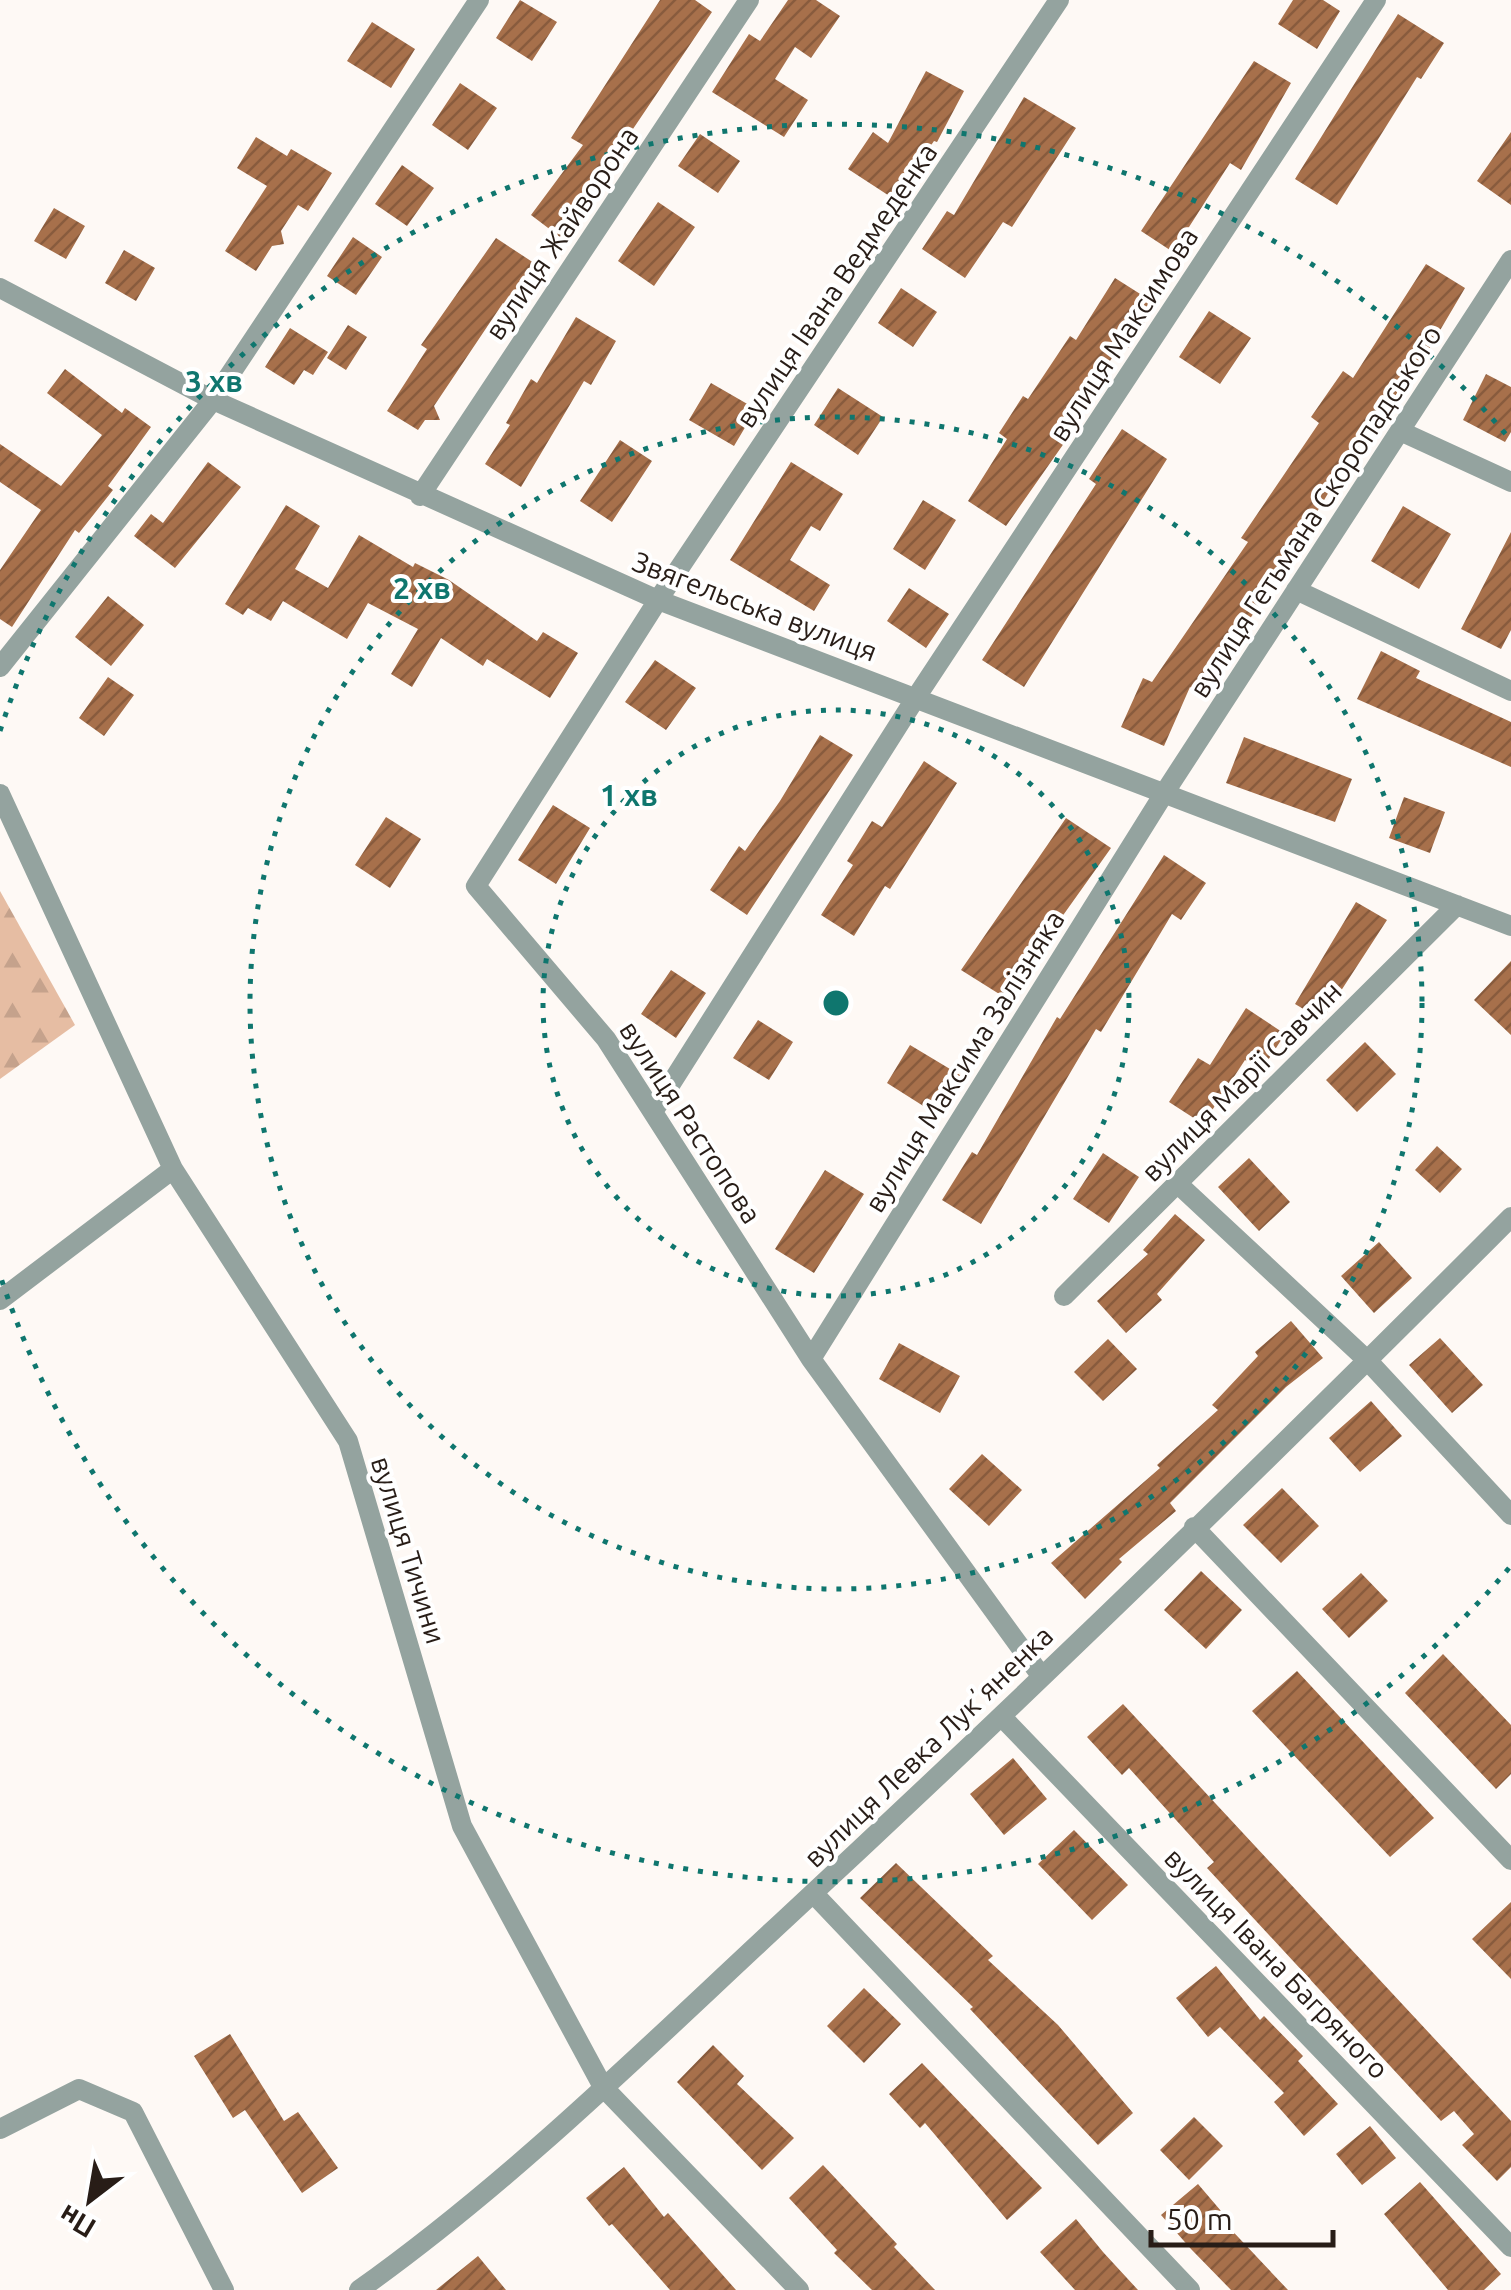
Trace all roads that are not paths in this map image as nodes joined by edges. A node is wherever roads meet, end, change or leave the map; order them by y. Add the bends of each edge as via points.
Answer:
1 (478, 0) edge
2 (749, 0) edge
3 (1058, 0) edge
4 (1376, 0) edge
5 (1511, 260) edge
6 (0, 288) edge
7 (213, 400) junction
8 (1400, 431) junction
9 (1511, 482) edge
10 (420, 496) junction
11 (1296, 590) junction
12 (658, 600) junction
13 (0, 667) edge
14 (1511, 691) edge
15 (915, 698) junction
16 (1164, 792) junction
17 (0, 794) edge
18 (1456, 906) junction
19 (1511, 926) edge
20 (652, 1112) junction
21 (173, 1169) junction
22 (1177, 1183) junction
23 (1511, 1216) edge
24 (1064, 1296) dead end
25 (0, 1300) edge
26 (811, 1359) junction
27 (1368, 1361) junction
28 (1511, 1515) edge
29 (1194, 1528) junction
30 (1042, 1677) junction
31 (1002, 1717) junction
32 (1511, 1860) edge
33 (813, 1893) junction
34 (603, 2087) junction
35 (0, 2130) edge
36 (1511, 2247) edge
37 (224, 2290) edge
38 (359, 2290) edge
39 (799, 2290) edge
40 (1190, 2290) edge

1 - 7 street
2 - 10 street, вулиця Жайворона
3 - 12 street, вулиця Івана Ведмеденка
4 - 15 street, вулиця Максимова
5 - 8 street, вулиця Гетьмана Скоропадського
6 - 7 street, Звягельська вулиця
7 - 10 street, Звягельська вулиця
7 - 13 street
8 - 9 street
8 - 11 street, вулиця Гетьмана Скоропадського
10 - 12 street, Звягельська вулиця
11 - 14 street
11 - 16 street, вулиця Гетьмана Скоропадського
12 - 15 street, Звягельська вулиця
12 - 20 street, вулиця Растопова via 476,886 606,1039
15 - 16 street, Звягельська вулиця
15 - 20 street, вулиця Максимова
16 - 18 street, Звягельська вулиця
16 - 26 street, вулиця Максима Залізняка
17 - 21 street, вулиця Тичини
18 - 19 street, Звягельська вулиця
18 - 22 street, вулиця Марії Савчин
20 - 26 street, вулиця Растопова
21 - 25 street
21 - 34 street, вулиця Тичини via 348,1441 462,1826
22 - 24 street, вулиця Марії Савчин
22 - 27 street
23 - 27 street, вулиця Левка Лукʼяненка
26 - 30 street, вулиця Растопова
27 - 28 street
27 - 29 street, вулиця Левка Лукʼяненка
29 - 30 street, вулиця Левка Лукʼяненка
29 - 32 street
30 - 31 street, вулиця Левка Лукʼяненка
31 - 33 street, вулиця Левка Лукʼяненка
31 - 36 street, вулиця Івана Багряного
33 - 34 street, вулиця Левка Лукʼяненка
33 - 40 street
34 - 38 street, вулиця Левка Лукʼяненка via 420,2247
34 - 39 street, вулиця Тичини
35 - 37 street via 79,2089 133,2112

